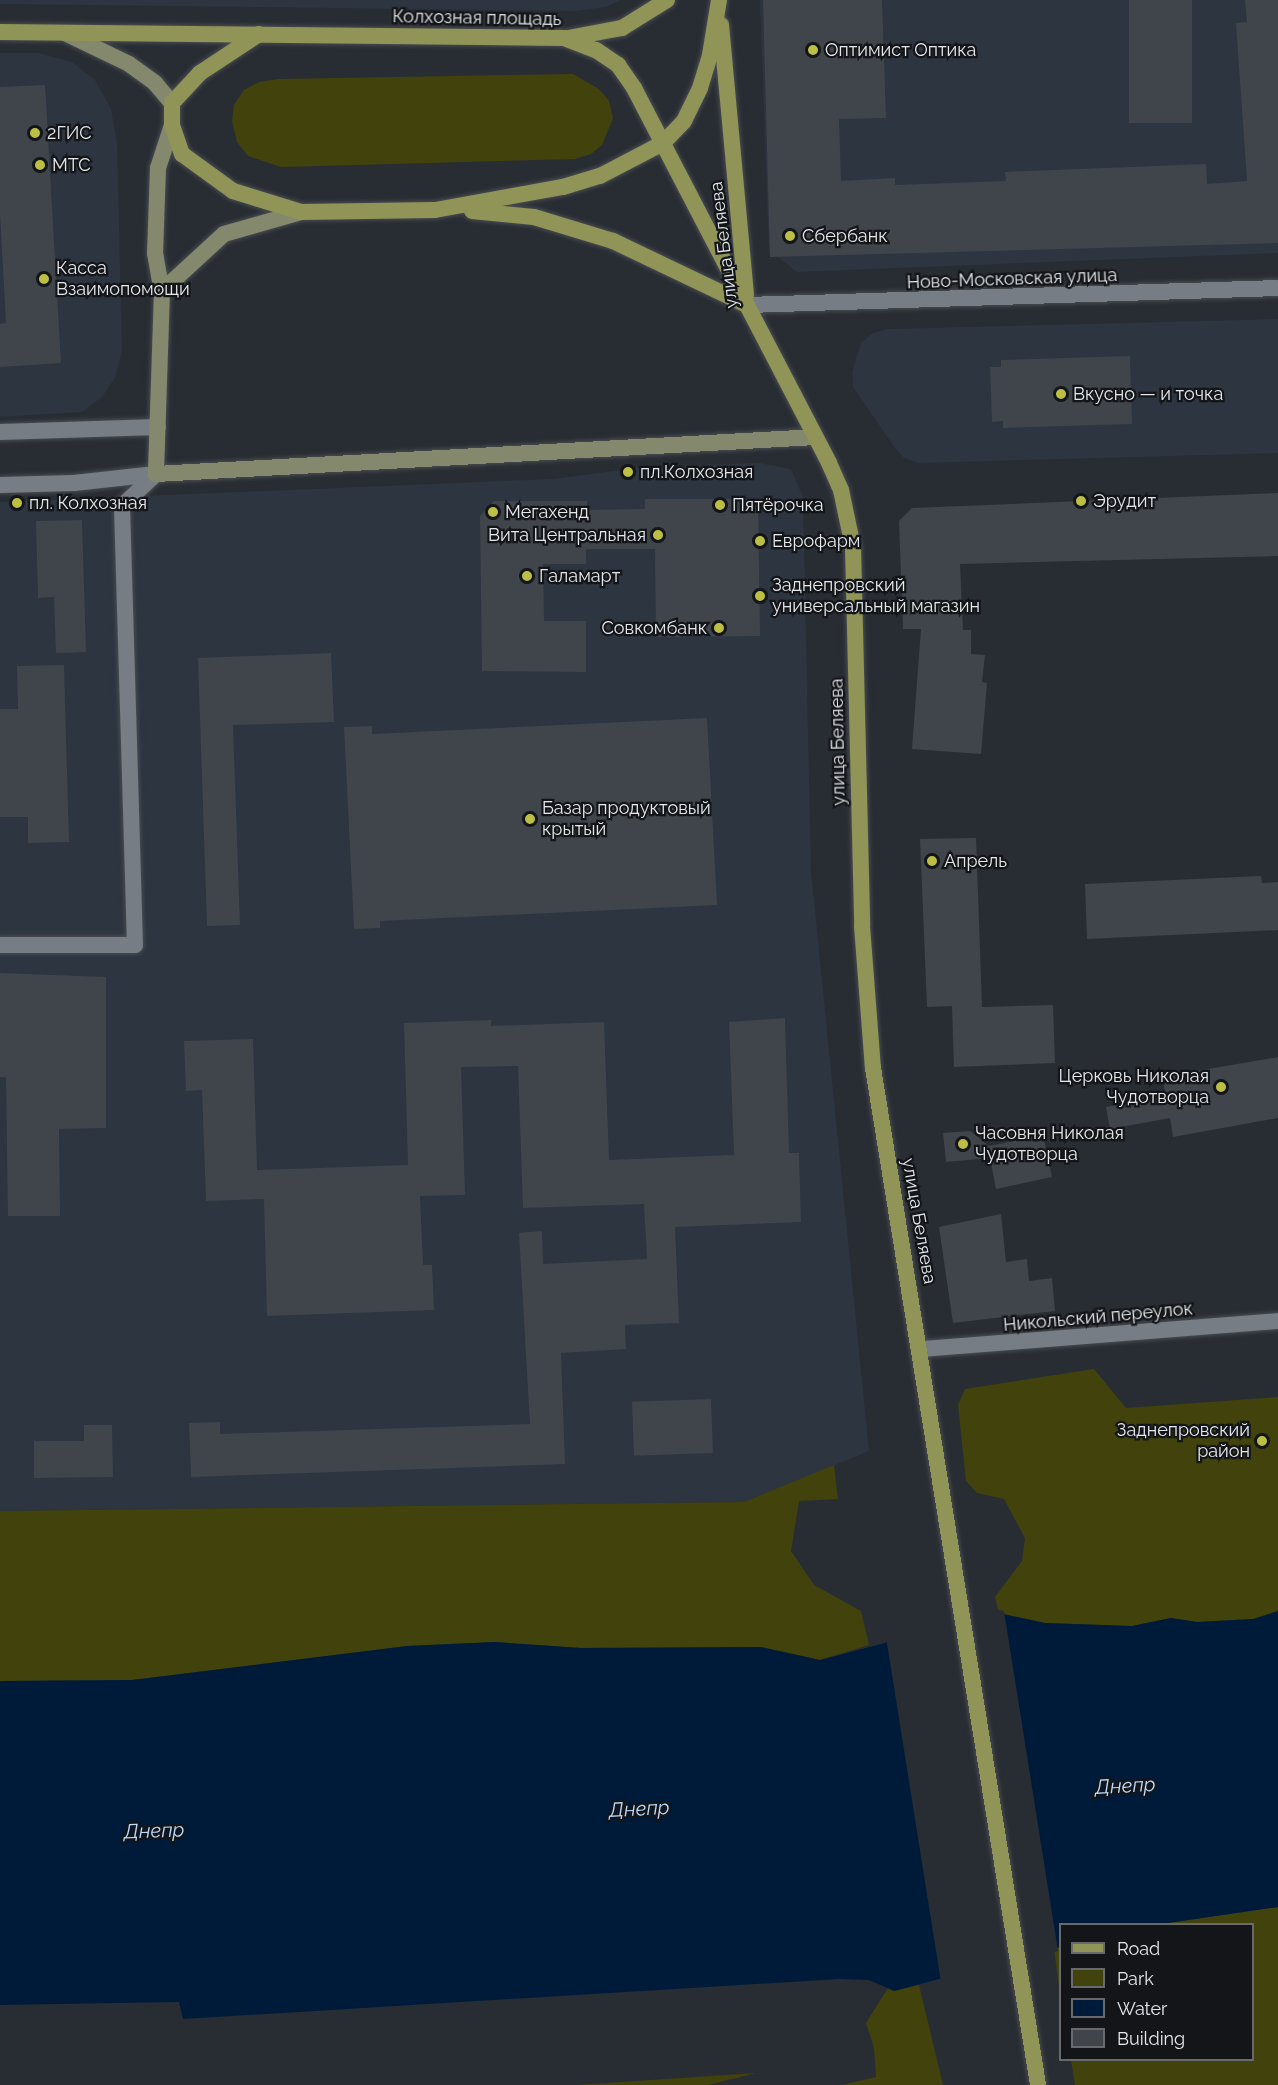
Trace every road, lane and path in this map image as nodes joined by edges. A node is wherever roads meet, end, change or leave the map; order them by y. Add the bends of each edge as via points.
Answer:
1 (667, 0) edge
2 (719, 0) edge
3 (0, 32) edge
4 (65, 33) junction
5 (259, 34) junction
6 (564, 38) junction
7 (172, 103) junction
8 (172, 125) junction
9 (663, 143) junction
10 (435, 210) junction
11 (301, 212) junction
12 (1278, 288) edge
13 (162, 291) junction
14 (747, 305) junction
15 (158, 427) junction
16 (0, 432) edge
17 (815, 437) junction
18 (156, 474) junction
19 (0, 485) edge
20 (0, 945) edge
21 (1278, 1321) edge
22 (922, 1349) junction
23 (1038, 2085) edge

1 - 6 main road via 622,28
2 - 9 main road via 700,88 684,121
2 - 14 main road, улица Беляева
3 - 4 main road, Колхозная площадь
4 - 5 main road, Колхозная площадь
4 - 7 main road via 129,64 155,83
5 - 6 main road, Колхозная площадь
5 - 7 main road via 200,73
6 - 9 main road, Колхозная площадь via 596,50 618,65
7 - 8 main road
8 - 11 main road via 182,154 233,191
8 - 13 main road via 158,168 155,253
9 - 10 main road via 609,172 563,187
9 - 14 main road, Колхозная площадь
10 - 11 main road
10 - 14 main road via 534,217 574,228 646,254
11 - 13 main road via 224,234
12 - 14 street, Ново-Московская улица
13 - 15 main road
14 - 17 main road, улица Беляева
15 - 16 street
15 - 18 main road
17 - 18 main road
17 - 22 main road, улица Беляева via 841,490 853,548 862,926 869,1028
18 - 19 street via 74,483
18 - 20 street via 122,506 135,945
21 - 22 street, Никольский переулок
22 - 23 main road, улица Беляева

